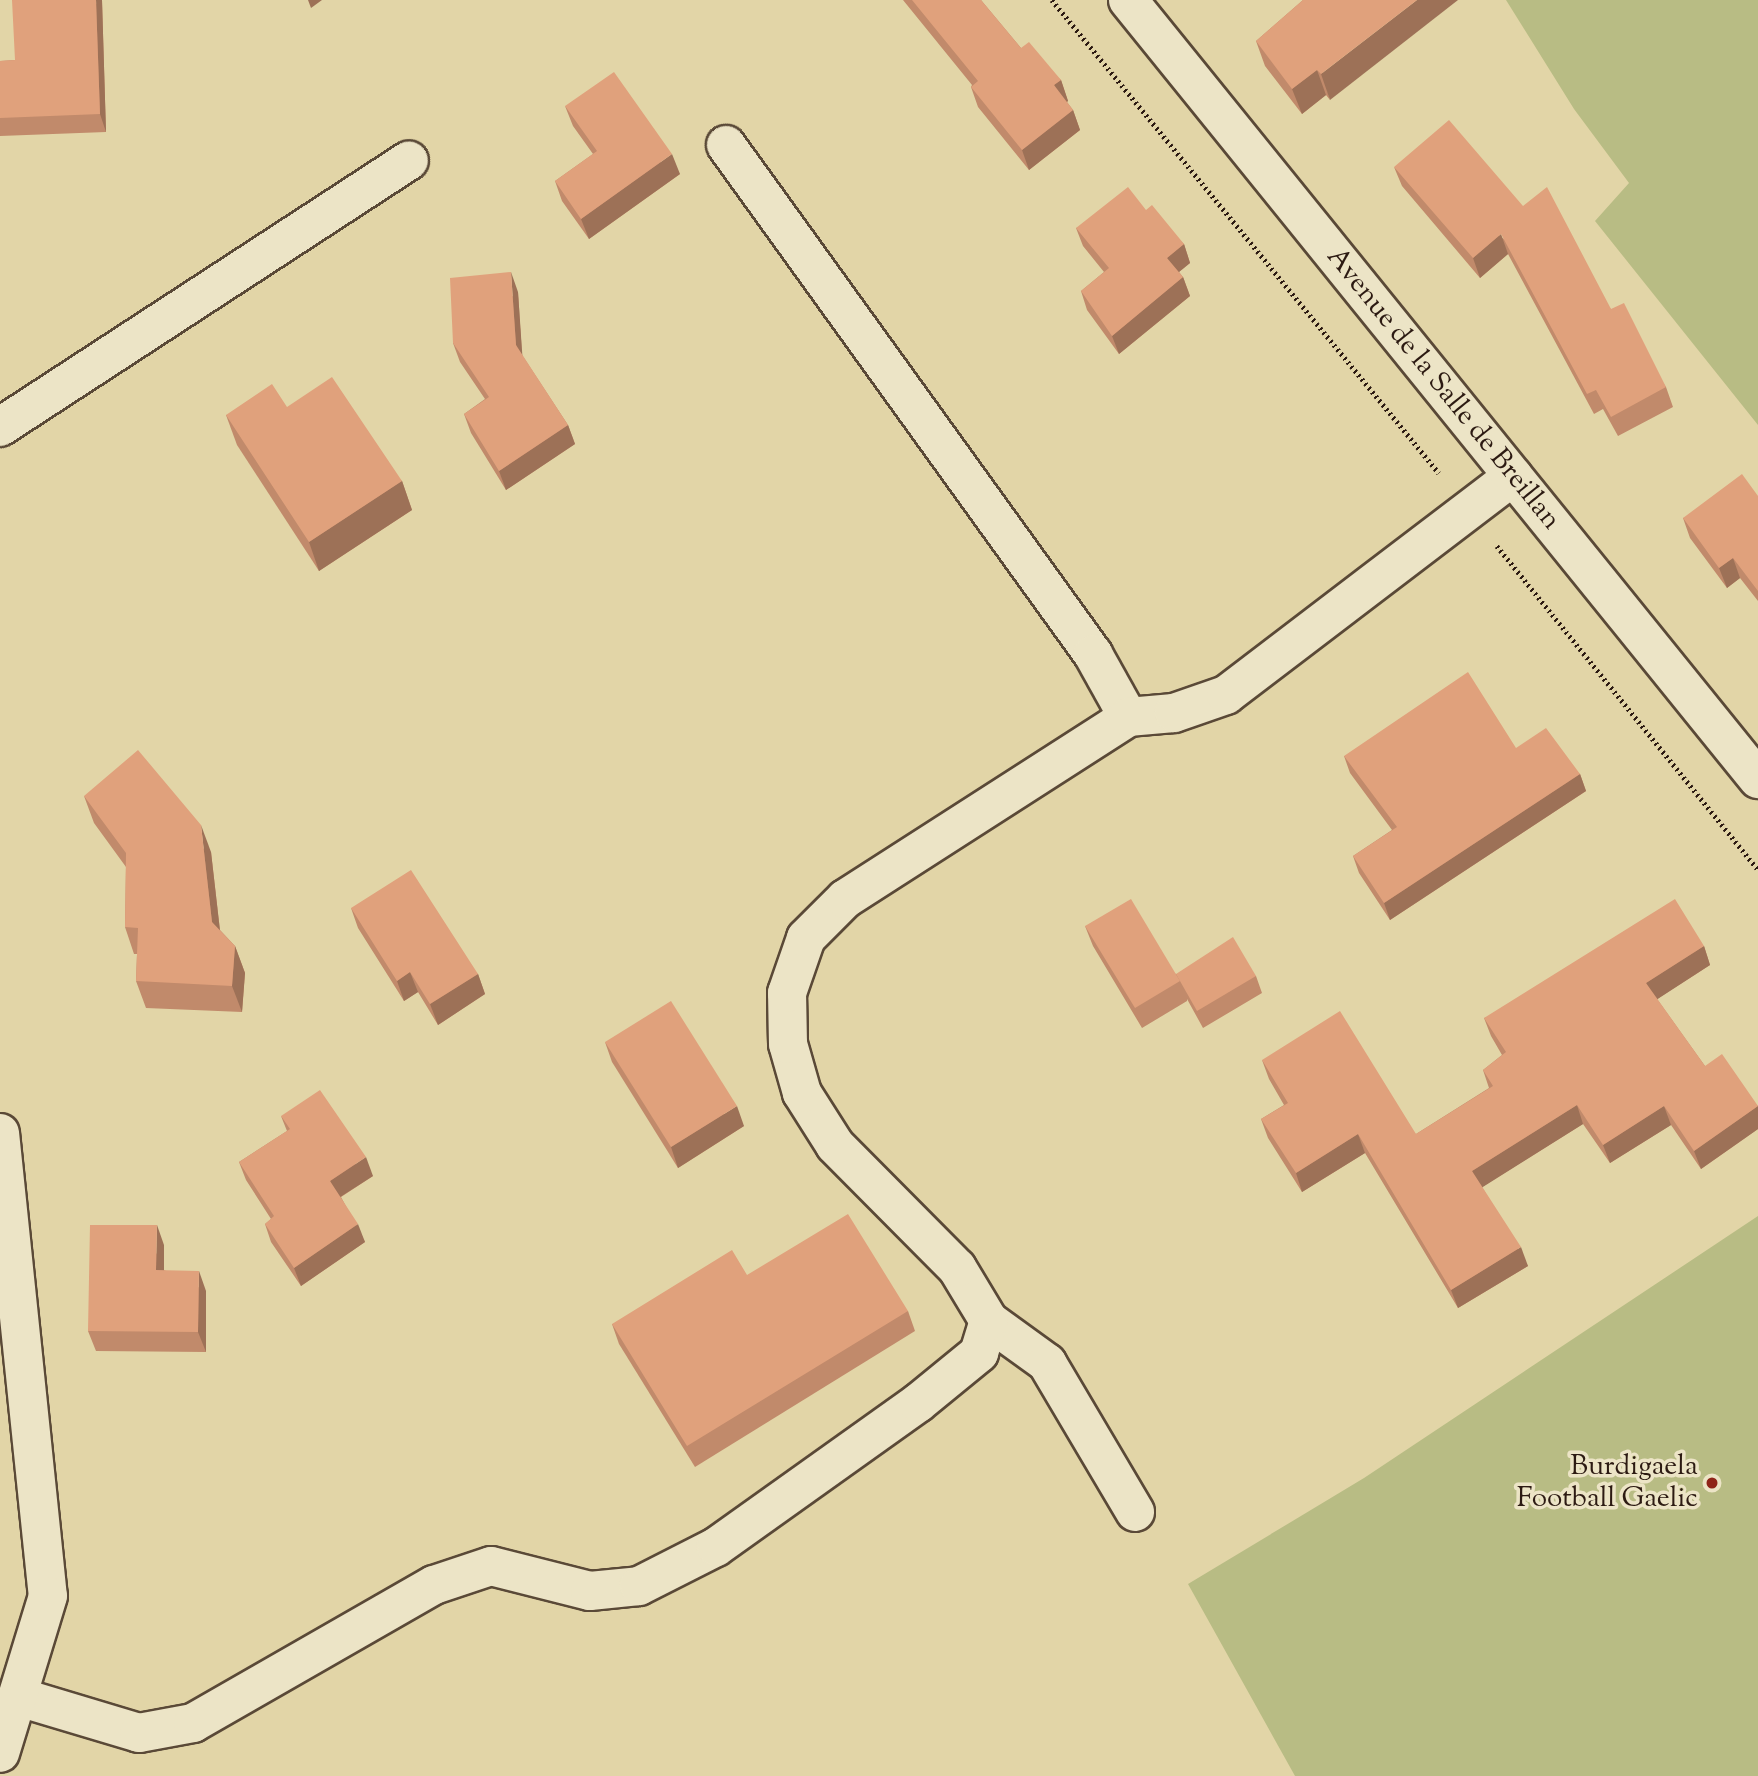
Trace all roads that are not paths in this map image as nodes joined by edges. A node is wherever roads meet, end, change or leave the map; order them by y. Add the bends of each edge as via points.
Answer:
1 (1128, 0) edge
2 (726, 145) dead end
3 (409, 160) dead end
4 (0, 427) edge
5 (1513, 476) junction
6 (1128, 717) junction
7 (1758, 779) edge
8 (0, 1133) edge
9 (989, 1321) junction
10 (1135, 1511) dead end
11 (19, 1697) junction
12 (0, 1753) edge

1 - 5 street, Avenue de la Salle de Breillan
2 - 6 street via 1093,654
3 - 4 street
5 - 6 street via 1226,695 1174,713
5 - 7 street, Avenue de la Salle de Breillan
6 - 9 street via 845,899 806,938 787,992 788,1044 802,1093 835,1144 957,1268
8 - 11 street via 48,1596
9 - 10 street via 1046,1363
9 - 11 street via 979,1353 918,1404 716,1546 639,1586 590,1591 491,1566 434,1585 193,1723 139,1733
11 - 12 street

